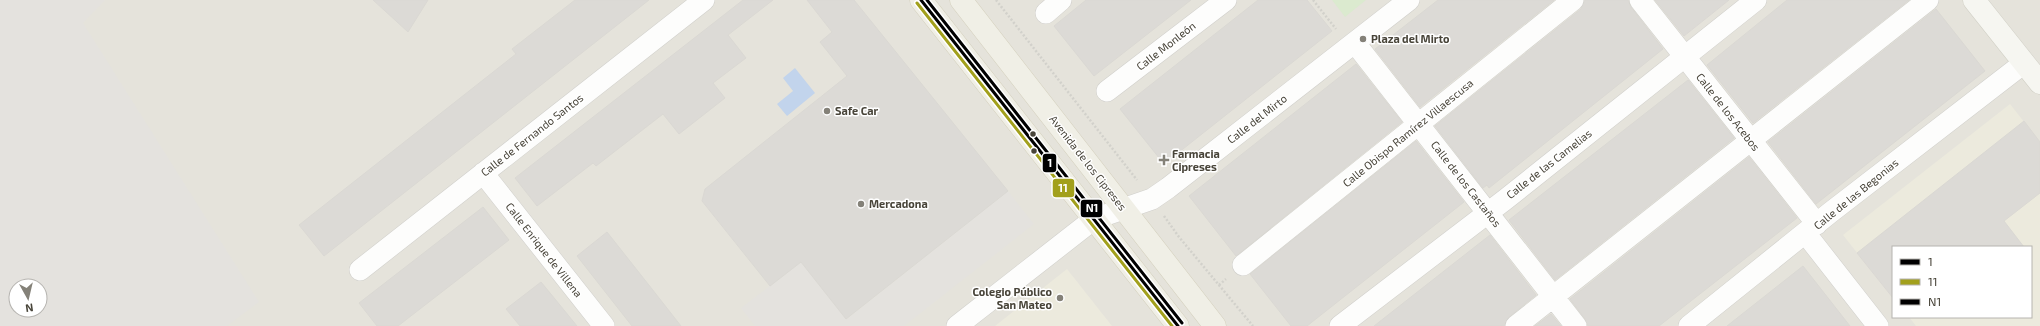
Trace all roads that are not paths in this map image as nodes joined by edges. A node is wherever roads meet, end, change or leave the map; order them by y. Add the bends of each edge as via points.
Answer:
1 (704, 0) edge
2 (921, 0) edge
3 (961, 0) edge
4 (1226, 0) edge
5 (1409, 0) edge
6 (1573, 0) edge
7 (1640, 0) edge
8 (1756, 0) edge
9 (1928, 0) edge
10 (1974, 0) edge
11 (1355, 43) junction
12 (1685, 57) junction
13 (2024, 63) junction
14 (2040, 83) edge
15 (1107, 91) dead end
16 (1418, 124) junction
17 (1751, 140) junction
18 (484, 173) junction
19 (1124, 210) junction
20 (1487, 212) junction
21 (1094, 219) junction
22 (1811, 229) junction
23 (1243, 265) dead end
24 (360, 270) dead end
25 (1553, 297) junction
26 (604, 326) edge
27 (957, 326) edge
28 (1178, 326) edge
29 (1215, 326) edge
30 (1340, 326) edge
31 (1516, 326) edge
32 (1576, 326) edge
33 (1689, 326) edge
34 (1878, 326) edge

1 - 18 street, Calle de Fernando Santos
2 - 21 main road
3 - 19 main road, Avenida de los Cipreses
4 - 15 street, Calle Monleón
5 - 11 street, Calle del Mirto
6 - 16 street, Calle Obispo Ramírez Villaescusa
7 - 12 street, Calle de los Acebos
8 - 12 street, Calle de las Camelias
9 - 17 street
10 - 13 main road
11 - 16 street, Calle de los Castaños
11 - 19 street, Calle del Mirto via 1168,188 1152,199
12 - 17 street, Calle de los Acebos
12 - 20 street, Calle de las Camelias
13 - 14 main road
13 - 22 street, Calle de las Begonias
16 - 20 street, Calle de los Castaños
16 - 23 street, Calle Obispo Ramírez Villaescusa
17 - 22 street, Calle de los Acebos
17 - 25 street
18 - 24 street, Calle de Fernando Santos
18 - 26 street, Calle Enrique de Villena
19 - 21 street, Calle del Mirto
19 - 29 main road, Avenida de los Cipreses
20 - 25 street, Calle de los Castaños
20 - 30 street, Calle de las Camelias
21 - 27 street
21 - 28 main road
22 - 33 street, Calle de las Begonias
22 - 34 street, Calle de los Acebos
25 - 31 street
25 - 32 street, Calle de los Castaños

